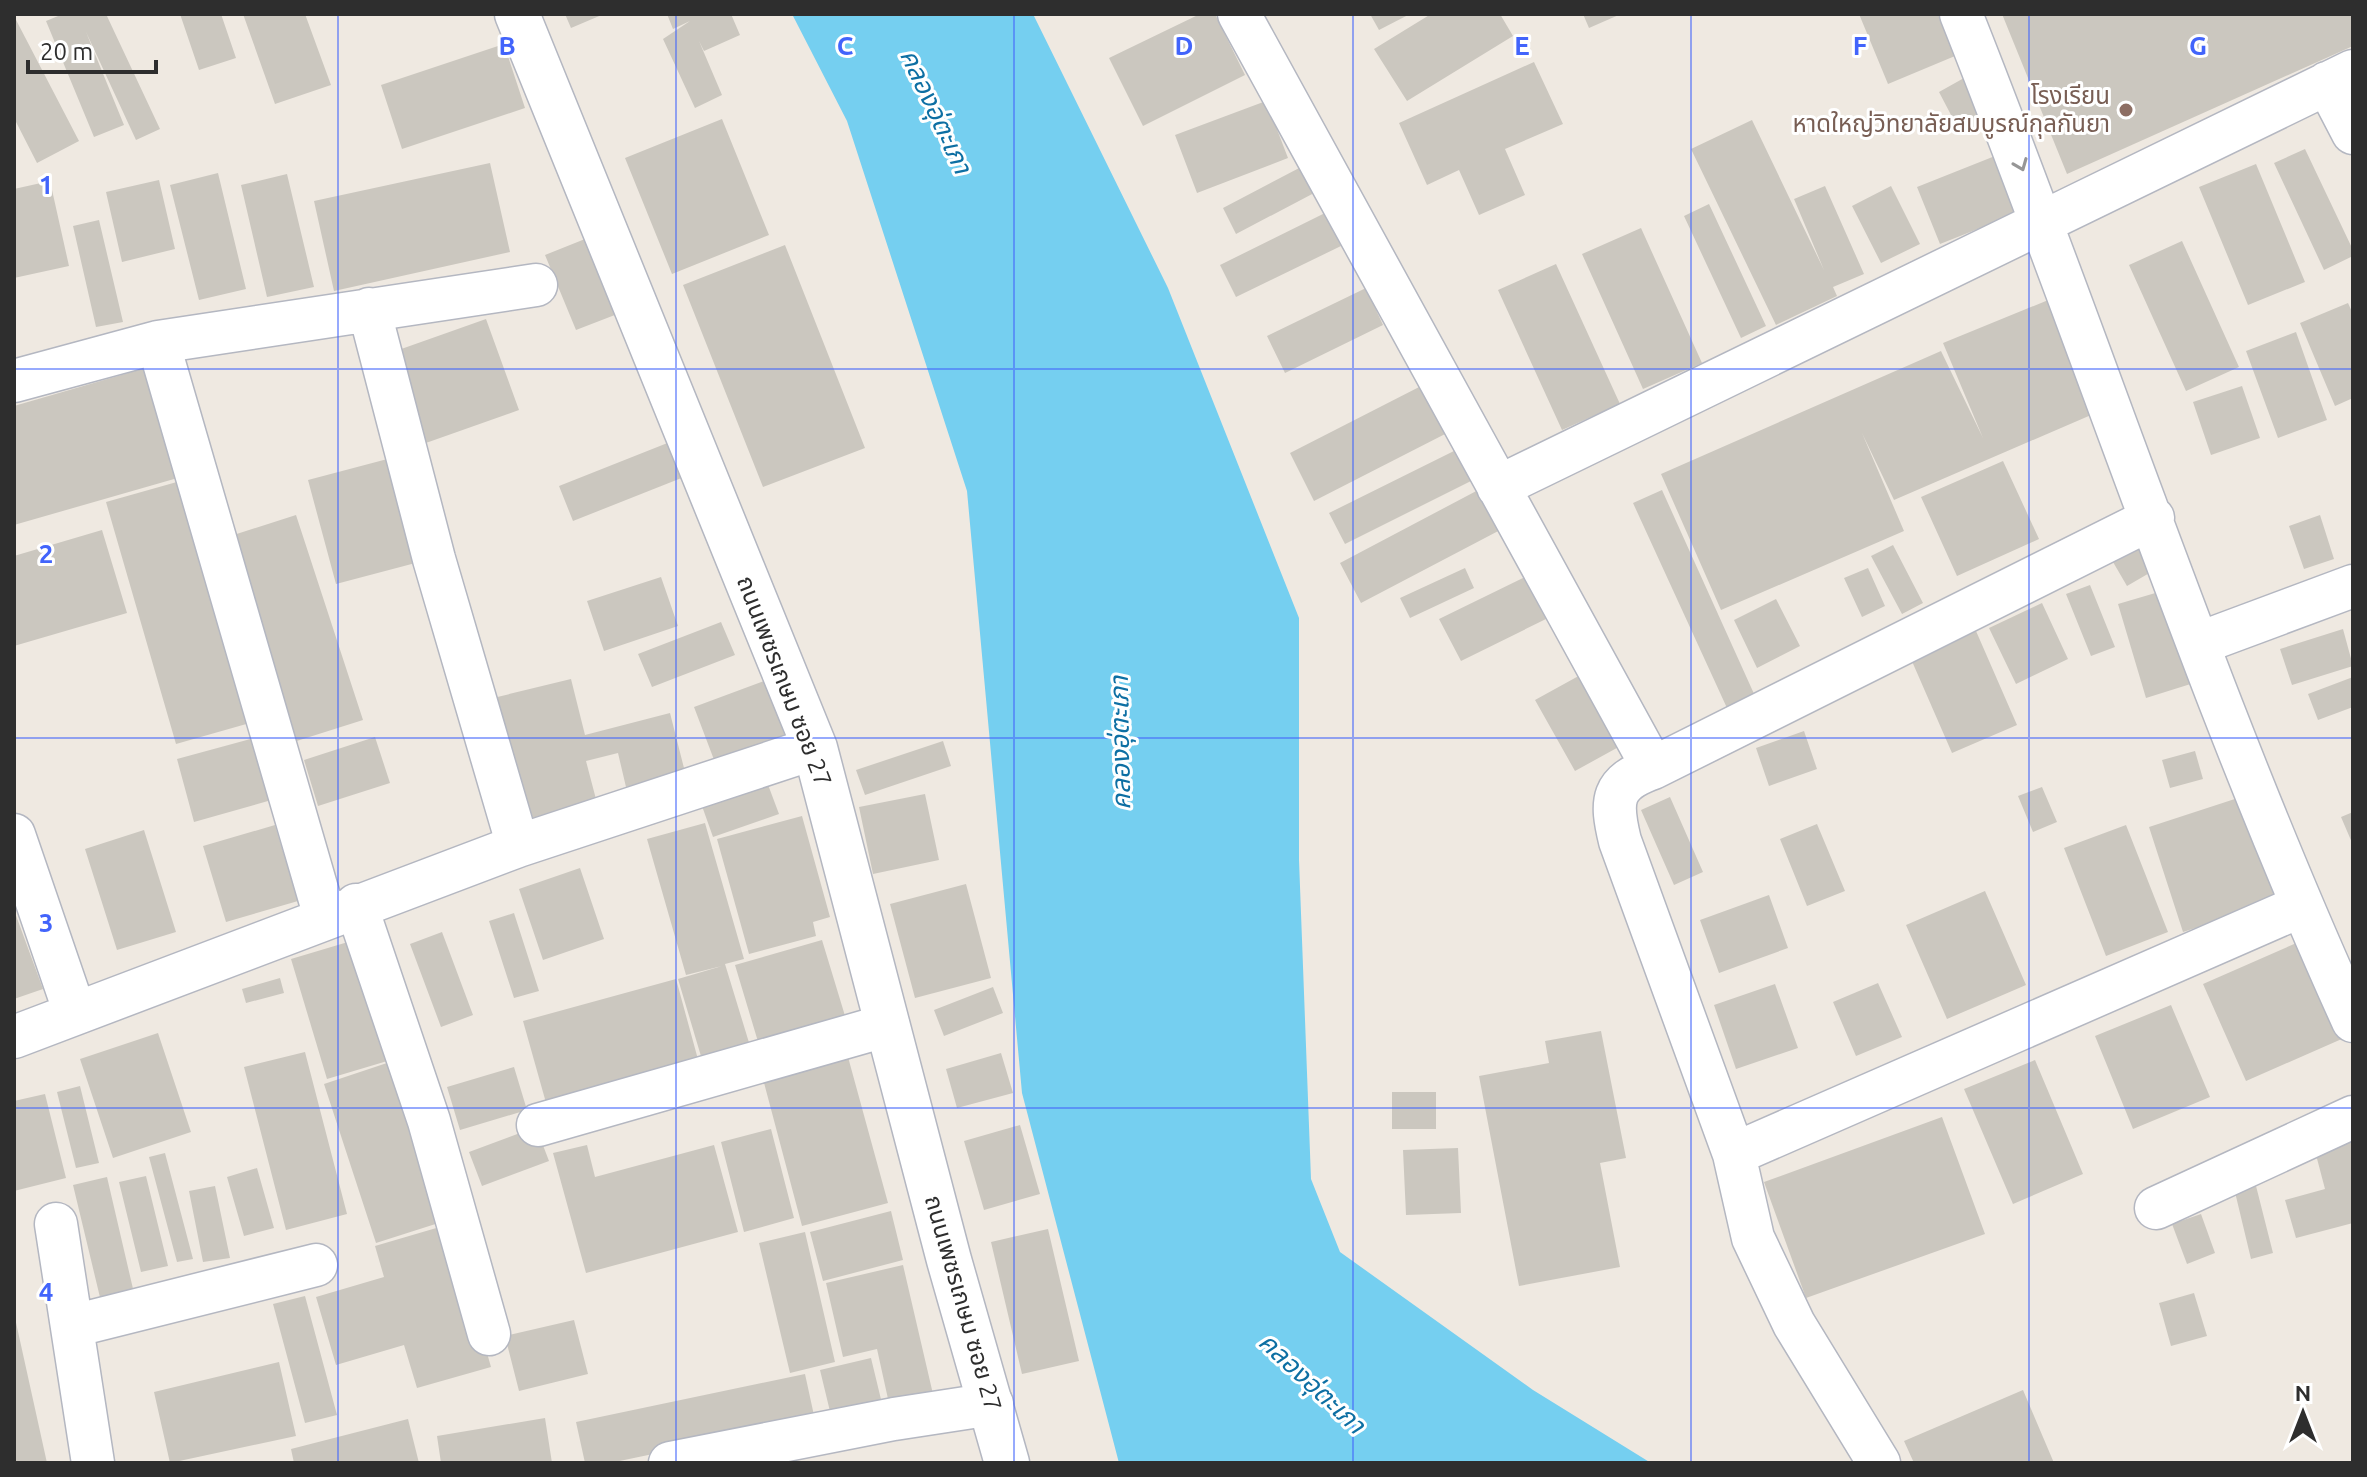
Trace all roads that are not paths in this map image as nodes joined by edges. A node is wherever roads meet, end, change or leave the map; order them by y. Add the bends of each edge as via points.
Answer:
1 (517, 14) edge
2 (1239, 14) edge
3 (1961, 14) edge
4 (2340, 77) edge
5 (2353, 133) edge
6 (2044, 223) junction
7 (536, 285) dead end
8 (369, 309) junction
9 (158, 342) junction
10 (14, 381) edge
11 (1498, 487) junction
12 (2153, 518) junction
13 (2353, 586) edge
14 (2200, 643) junction
15 (815, 748) junction
16 (1653, 768) junction
17 (14, 835) edge
18 (518, 846) junction
19 (2301, 906) junction
20 (341, 911) junction
21 (75, 1013) junction
22 (2353, 1021) edge
23 (888, 1025) junction
24 (14, 1037) edge
25 (2353, 1117) edge
26 (538, 1125) dead end
27 (1734, 1154) junction
28 (2156, 1208) dead end
29 (56, 1224) dead end
30 (316, 1265) dead end
31 (73, 1326) junction
32 (489, 1334) dead end
33 (992, 1404) junction
34 (93, 1463) edge
35 (670, 1463) edge
36 (1007, 1463) edge
37 (1879, 1463) edge

1 - 15 street, ถนนเพชรเกษม ซอย 27
2 - 11 street
3 -> 6 street
4 - 5 street
4 - 6 street
6 - 11 street
6 - 12 street
7 - 8 street
8 - 9 street
8 - 18 street via 434,559
9 - 10 street
9 - 20 street
11 - 16 street
12 - 14 street
12 - 16 street
13 - 14 street
14 - 19 street
15 - 18 street
15 - 23 street, ถนนเพชรเกษม ซอย 27
16 - 27 street via 1629,776 1616,791 1614,816
17 - 21 street
18 - 20 street
19 - 22 street
19 - 27 street
20 - 21 street
20 - 32 street via 429,1121
21 - 24 street
23 - 26 street
23 - 33 street, ถนนเพชรเกษม ซอย 27
25 - 28 street
27 - 37 street via 1758,1250 1794,1324
29 - 31 street
30 - 31 street
31 - 34 street
33 - 35 street
33 - 36 street, ถนนเพชรเกษม ซอย 27

